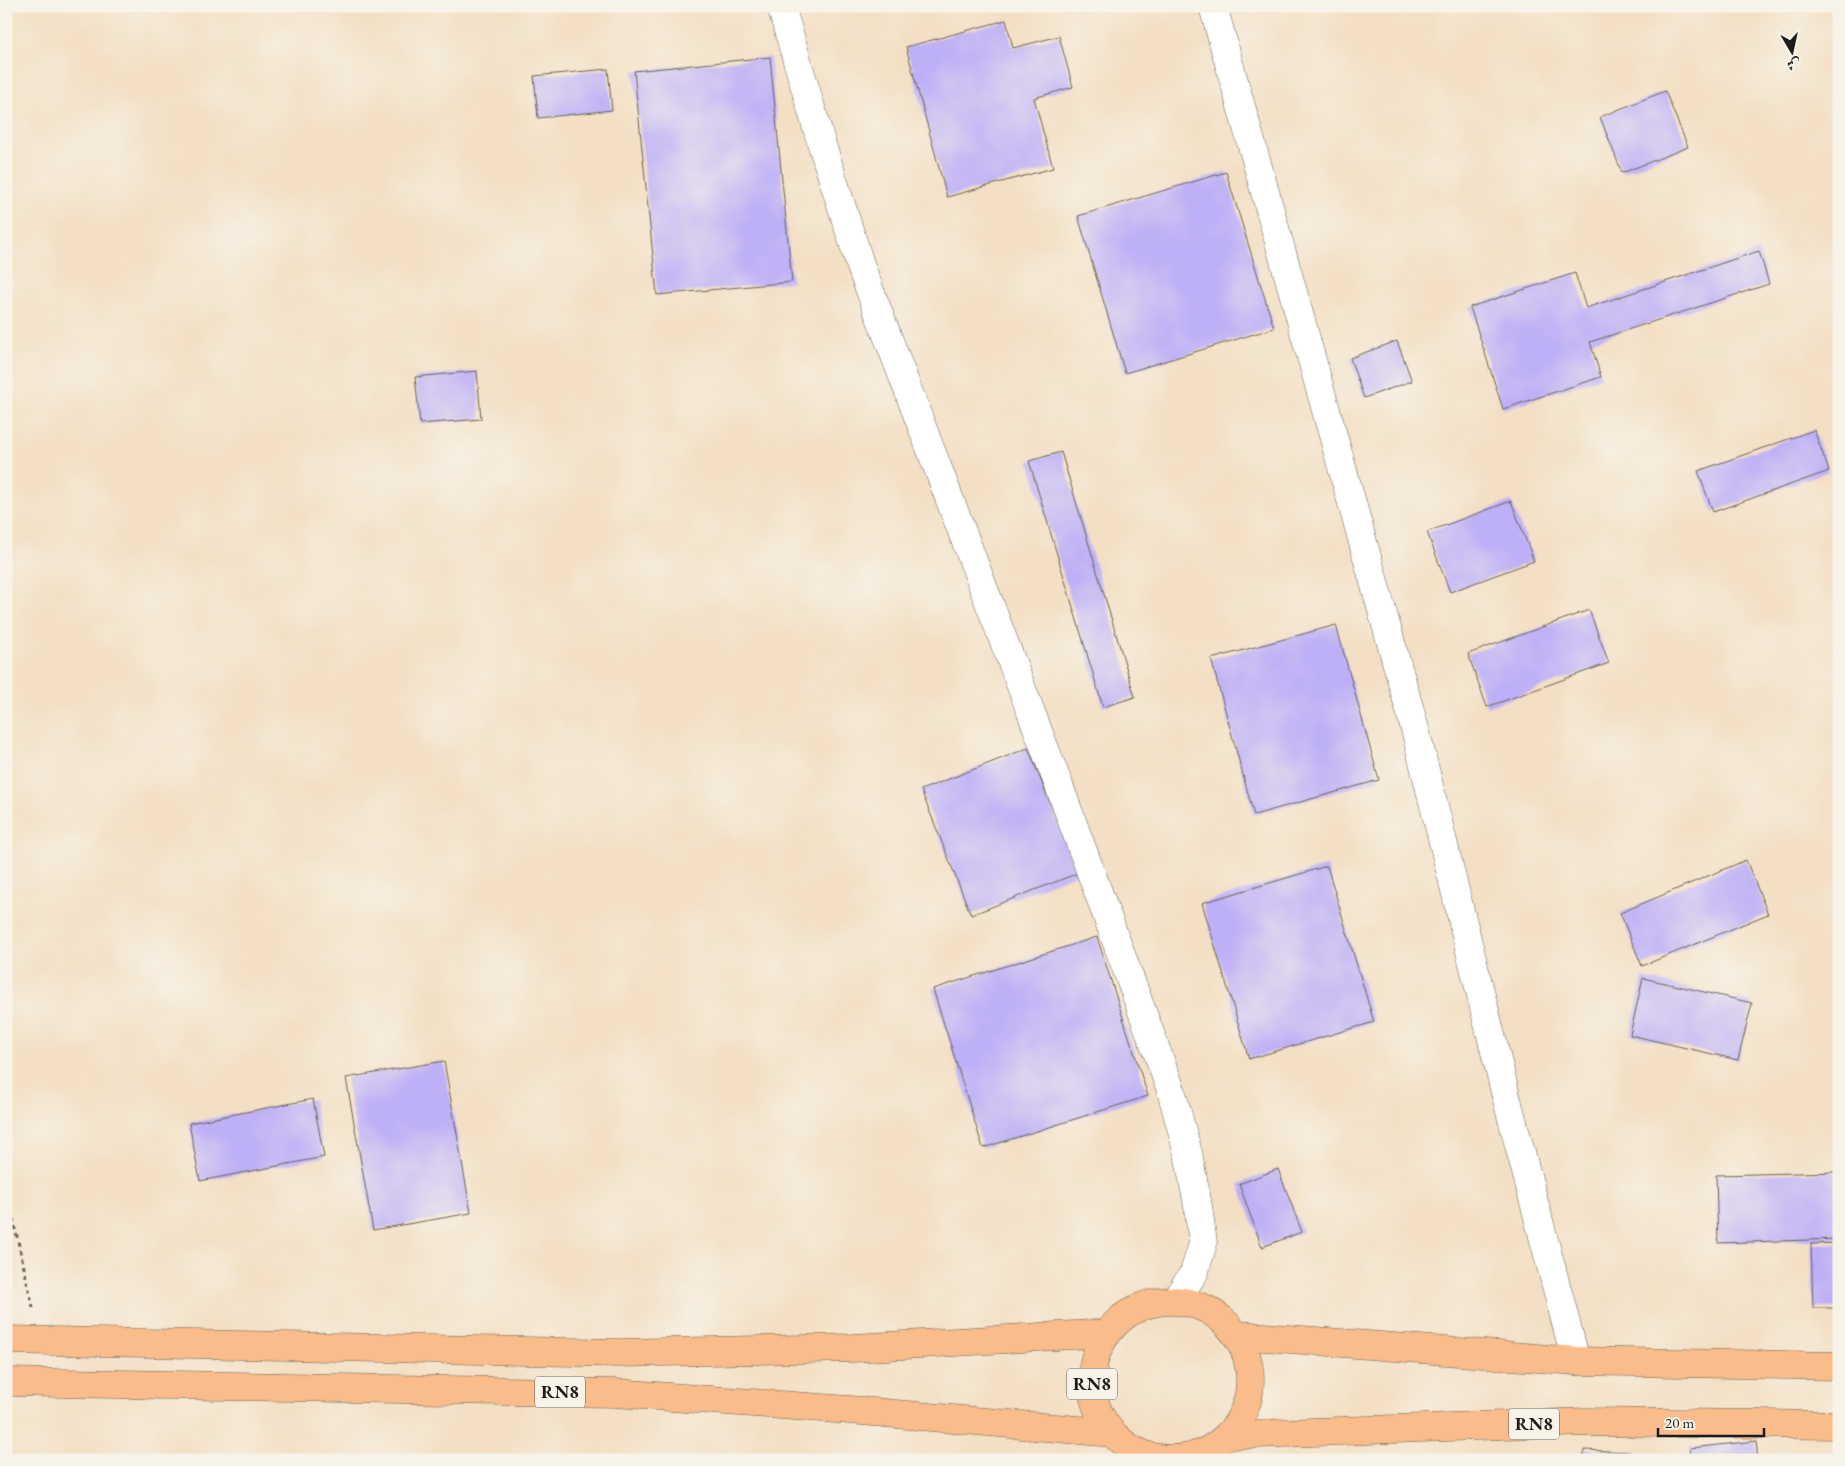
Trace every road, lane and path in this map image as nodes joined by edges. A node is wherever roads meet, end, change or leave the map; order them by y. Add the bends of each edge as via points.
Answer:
1 (781, 6) edge
2 (1213, 6) edge
3 (6, 1186) edge
4 (1175, 1300) junction
5 (1108, 1333) junction
6 (1237, 1336) junction
7 (6, 1340) edge
8 (40, 1341) junction
9 (1576, 1361) junction
10 (1839, 1366) edge
11 (6, 1382) edge
12 (1839, 1425) edge
13 (1113, 1433) junction
14 (1228, 1435) junction

1 - 4 street via 861,267 1171,1090 1188,1153 1203,1244 1194,1273
2 - 9 street via 1414,725
3 - 8 path
4 - 5 highway, RN8 via 1144,1305 1119,1319
4 - 6 highway, RN8 via 1202,1307 1225,1322
5 - 8 highway, RN8 via 853,1348 618,1353
5 - 13 highway, RN8 via 1100,1345 1092,1371 1093,1396
6 - 9 highway
6 - 14 highway, RN8 via 1248,1361 1250,1385 1244,1412
7 - 8 highway, RN8
9 - 10 highway
11 - 13 highway, RN8 via 615,1393
12 - 14 highway, RN8 via 1587,1422
13 - 14 highway, RN8 via 1144,1455 1158,1458 1186,1458 1211,1448

